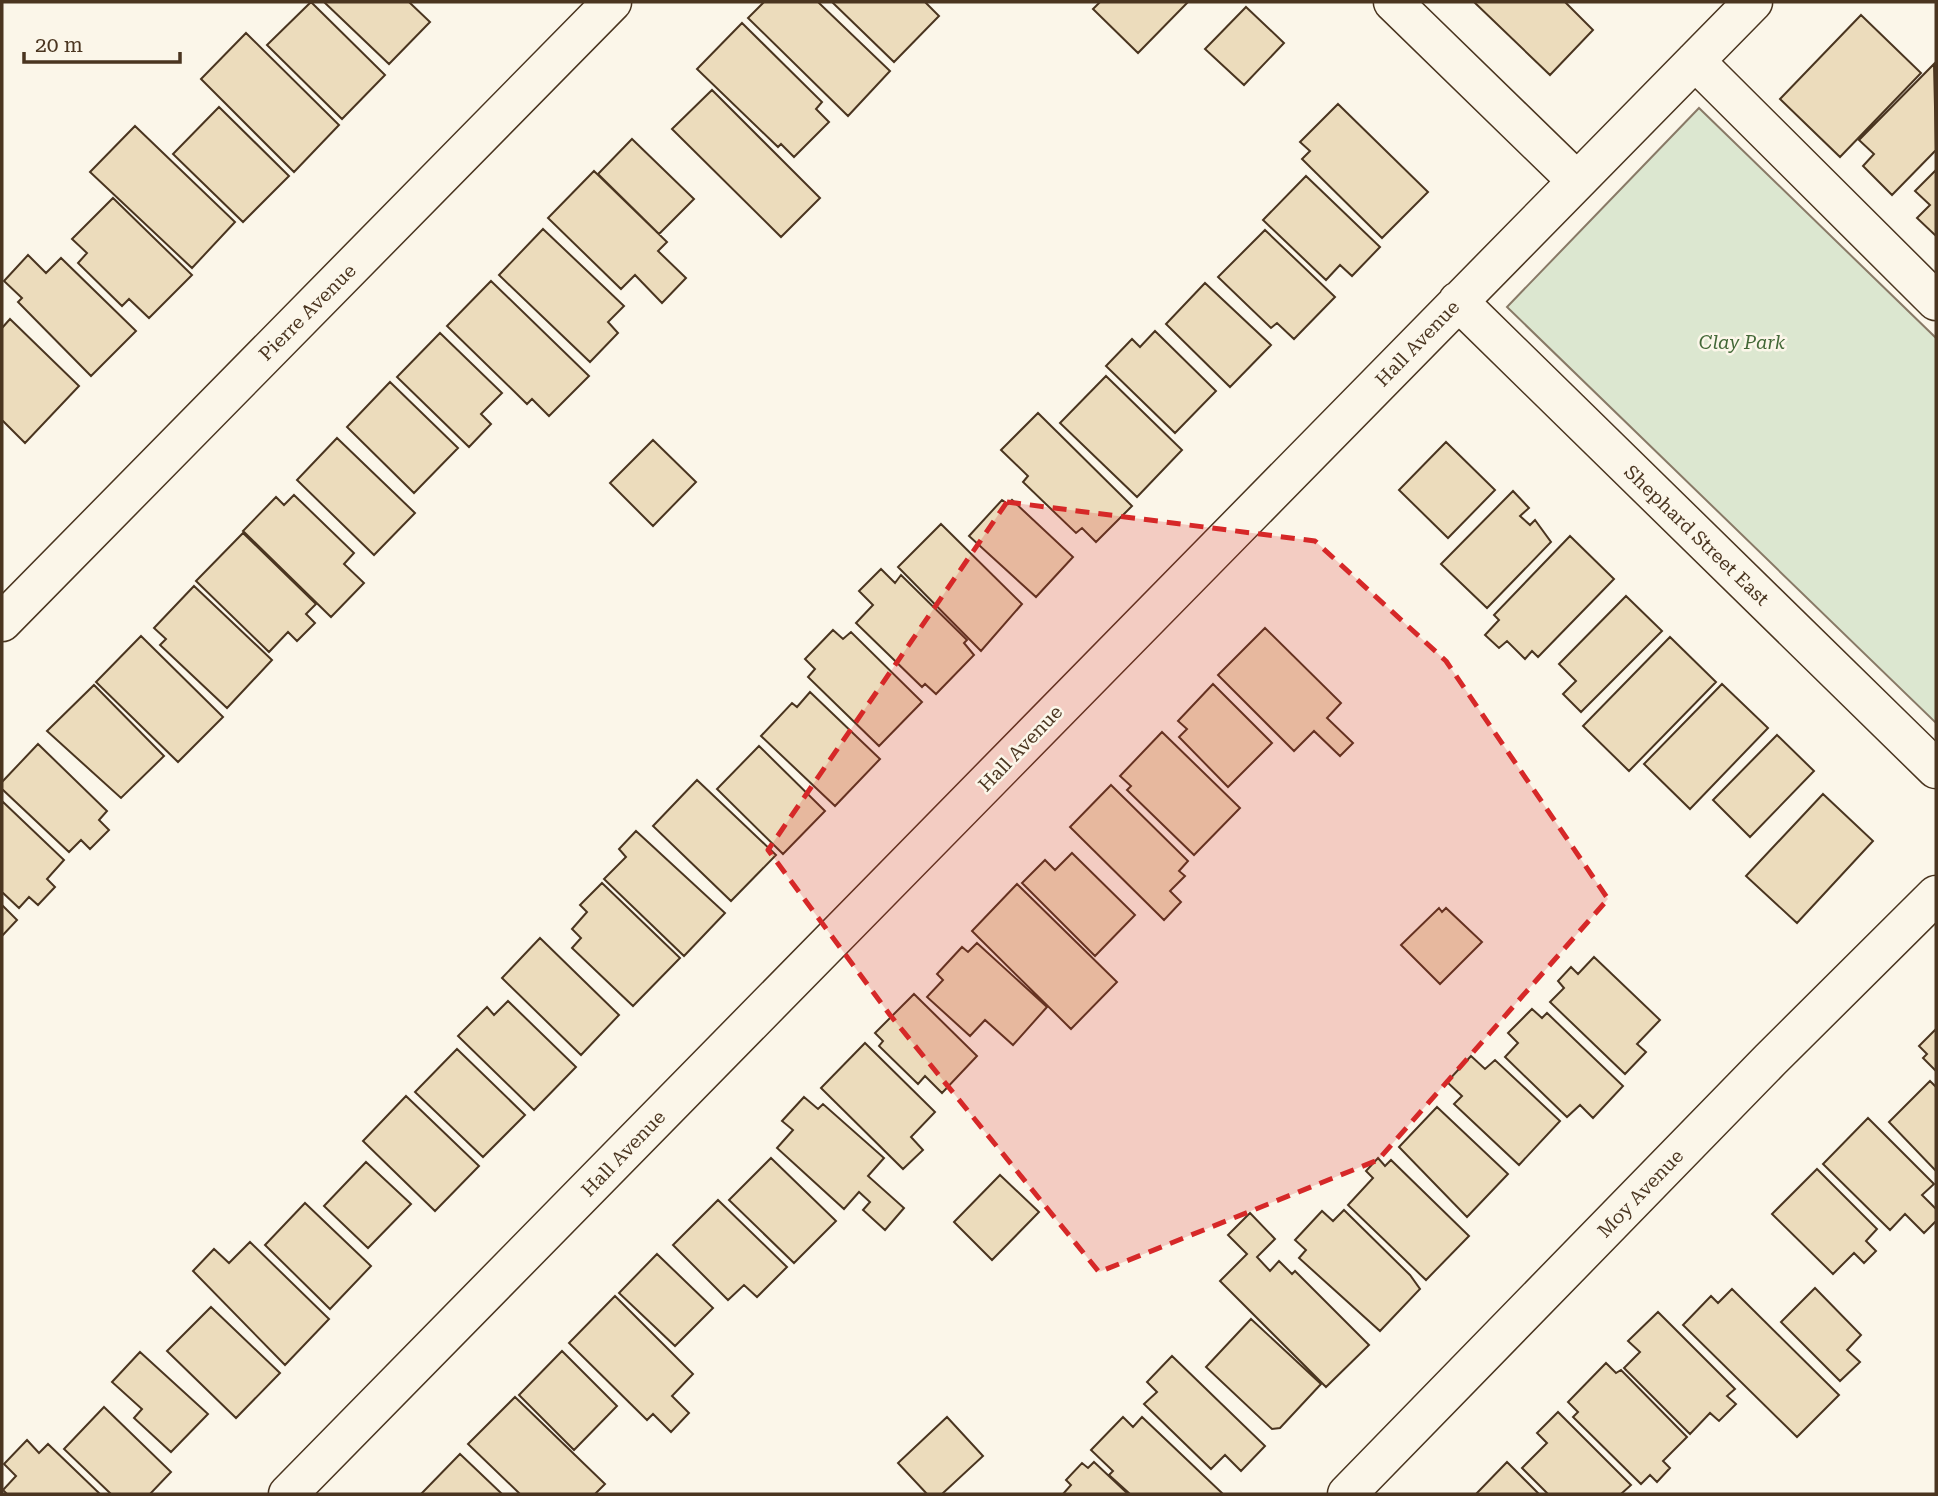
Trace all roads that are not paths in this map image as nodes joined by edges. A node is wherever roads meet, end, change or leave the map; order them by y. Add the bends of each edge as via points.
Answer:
1 (612, 2) edge
2 (1393, 2) edge
3 (1753, 2) edge
4 (1695, 61) junction
5 (1577, 181) junction
6 (1936, 300) edge
7 (1458, 301) junction
8 (2, 622) edge
9 (1936, 769) edge
10 (1936, 895) edge
11 (288, 1494) edge
12 (1346, 1494) edge

1 - 8 street, Pierre Avenue
2 - 5 street
3 - 4 street, Hall Avenue
4 - 5 street, Hall Avenue
4 - 6 street
5 - 7 street, Hall Avenue
7 - 9 street, Shephard Street East
7 - 11 street, Hall Avenue
10 - 12 street, Moy Avenue

